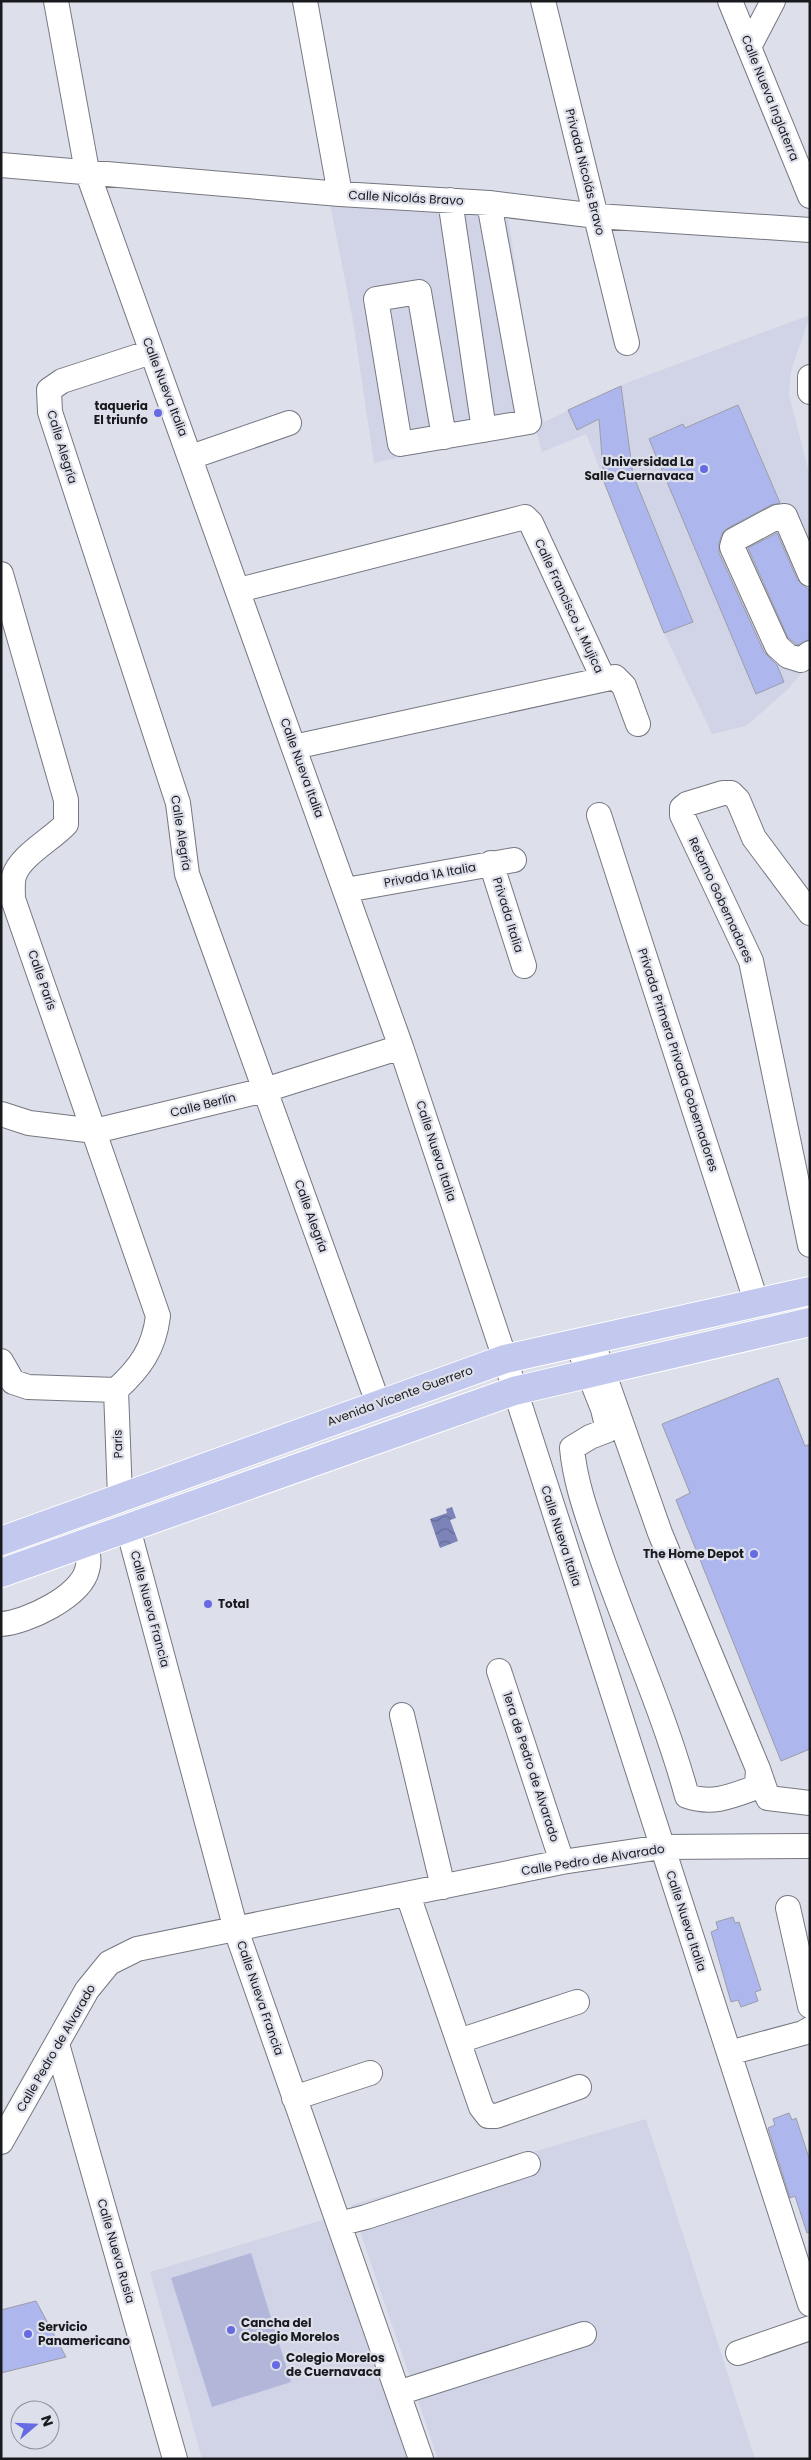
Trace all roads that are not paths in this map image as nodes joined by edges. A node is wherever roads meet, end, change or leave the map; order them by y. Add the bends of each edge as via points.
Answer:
1 (56, 1) edge
2 (305, 1) edge
3 (543, 1) edge
4 (730, 1) edge
5 (773, 1) edge
6 (749, 48) junction
7 (1, 165) edge
8 (88, 171) junction
9 (340, 194) junction
10 (810, 196) edge
11 (450, 200) junction
12 (489, 203) junction
13 (597, 216) junction
14 (810, 230) edge
15 (627, 343) dead end
16 (151, 352) junction
17 (810, 377) edge
18 (810, 392) edge
19 (289, 423) dead end
20 (484, 430) junction
21 (444, 437) junction
22 (191, 457) junction
23 (1, 574) edge
24 (810, 574) edge
25 (239, 590) junction
26 (810, 653) edge
27 (603, 678) junction
28 (638, 724) dead end
29 (294, 748) junction
30 (599, 815) dead end
31 (503, 862) joint
32 (346, 890) junction
33 (810, 913) edge
34 (524, 966) dead end
35 (402, 1047) junction
36 (265, 1090) junction
37 (1, 1114) edge
38 (95, 1131) junction
39 (810, 1245) edge
40 (810, 1291) edge
41 (757, 1304) junction
42 (810, 1322) edge
43 (585, 1342) junction
44 (505, 1359) junction
45 (1, 1361) edge
46 (597, 1373) junction
47 (116, 1390) junction
48 (514, 1391) junction
49 (378, 1403) junction
50 (120, 1497) junction
51 (128, 1528) junction
52 (1, 1541) edge
53 (85, 1544) junction
54 (1, 1573) edge
55 (1, 1624) edge
56 (499, 1671) dead end
57 (402, 1715) dead end
58 (758, 1769) junction
59 (740, 1793) junction
60 (768, 1798) junction
61 (810, 1803) edge
62 (810, 1846) edge
63 (662, 1848) junction
64 (562, 1862) junction
65 (443, 1887) junction
66 (408, 1895) junction
67 (788, 1908) dead end
68 (236, 1930) junction
69 (577, 2002) dead end
70 (810, 2006) edge
71 (810, 2029) edge
72 (459, 2041) junction
73 (57, 2044) junction
74 (729, 2052) junction
75 (370, 2073) dead end
76 (579, 2087) dead end
77 (294, 2098) junction
78 (1, 2142) edge
79 (528, 2164) dead end
80 (339, 2224) junction
81 (808, 2289) edge
82 (810, 2328) edge
83 (584, 2334) dead end
84 (738, 2353) dead end
85 (398, 2393) junction
86 (174, 2459) edge
87 (421, 2459) edge

1 - 8 street, Calle Nueva Italia
2 - 9 street
3 - 13 street, Privada Nicolás Bravo
4 - 6 street, Calle Nueva Inglaterra
5 - 6 street
6 - 10 street, Calle Nueva Inglaterra
7 - 8 street, Calle Nicolás Bravo
8 - 9 street, Calle Nicolás Bravo
8 - 16 street, Calle Nueva Italia
9 - 11 street, Calle Nicolás Bravo
11 - 12 street, Calle Nicolás Bravo
11 - 20 street
12 - 13 street, Calle Nicolás Bravo
12 - 20 street via 529,422
13 - 14 street, Calle Nicolás Bravo
13 - 15 street, Privada Nicolás Bravo
16 - 22 street, Calle Nueva Italia
16 - 36 street, Calle Alegría via 62,381 49,390 50,412 178,804 187,874
17 - 18 street
19 - 22 street
20 - 21 street
21 - 21 street via 418,292 376,299 400,444
22 - 25 street, Calle Nueva Italia
23 - 38 street, Calle París via 66,800 66,824 19,864 13,878 13,899
24 - 26 street via 785,516 734,540 732,547 777,646 788,656 801,660
25 - 27 street, Calle Francisco J. Mujica via 525,517 531,523
25 - 29 street, Calle Nueva Italia
27 - 28 street via 615,677 624,686
27 - 29 street, Calle Francisco J. Mujica
29 - 32 street, Calle Nueva Italia
30 - 41 street, Privada Primera Privada Gobernadores
31 - 32 street, Privada 1A Italia
31 - 34 street, Privada Italia
32 - 35 street, Calle Nueva Italia
33 - 39 street, Retorno Gobernadores via 754,838 738,800 731,793 682,808 682,815 751,961
35 - 36 street, Calle Berlín
35 - 44 street, Calle Nueva Italia
36 - 38 street, Calle Berlín
36 - 49 street, Calle Alegría
37 - 38 street, Calle Berlín via 29,1123
38 - 47 street, Calle París via 158,1316 156,1336 145,1357 132,1376
40 - 41 main road, Avenida Vicente Guerrero
41 - 43 main road, Avenida Vicente Guerrero
42 - 46 main road
43 - 44 main road, Avenida Vicente Guerrero
43 - 46 street
44 - 48 street, Calle Nueva Italia
44 - 49 main road, Avenida Vicente Guerrero
45 - 47 street via 13,1382 28,1387
46 - 48 main road
46 - 58 street
46 - 59 street via 608,1430 590,1436 572,1448 586,1513 676,1755 687,1796 720,1800
47 - 50 street, Paris
48 - 51 main road
48 - 63 street, Calle Nueva Italia
49 - 50 main road, Avenida Vicente Guerrero
50 - 52 main road, Avenida Vicente Guerrero
51 - 53 main road
51 - 68 street, Calle Nueva Francia
53 - 54 main road
53 - 55 street via 89,1558 87,1572 76,1590 42,1612
56 - 64 street, 1era de Pedro de Alvarado
57 - 65 street
58 - 59 street via 757,1787
58 - 60 street
59 - 60 street
60 - 61 street
62 - 63 street, Calle Pedro de Alvarado
63 - 64 street, Calle Pedro de Alvarado
63 - 74 street, Calle Nueva Italia
64 - 65 street, Calle Pedro de Alvarado
65 - 66 street, Calle Pedro de Alvarado
66 - 68 street, Calle Pedro de Alvarado
66 - 72 street
67 - 70 street
68 - 73 street, Calle Pedro de Alvarado via 137,1949 109,1964 87,1990
68 - 77 street, Calle Nueva Francia
69 - 72 street
71 - 74 street
72 - 76 street via 481,2107 488,2116
73 - 78 street, Calle Pedro de Alvarado
73 - 86 street, Calle Nueva Rusia
74 - 81 street, Calle Nueva Italia
75 - 77 street
77 - 80 street, Calle Nueva Francia
79 - 80 street
80 - 85 street, Calle Nueva Francia
82 - 84 street
83 - 85 street
85 - 87 street, Calle Nueva Francia

